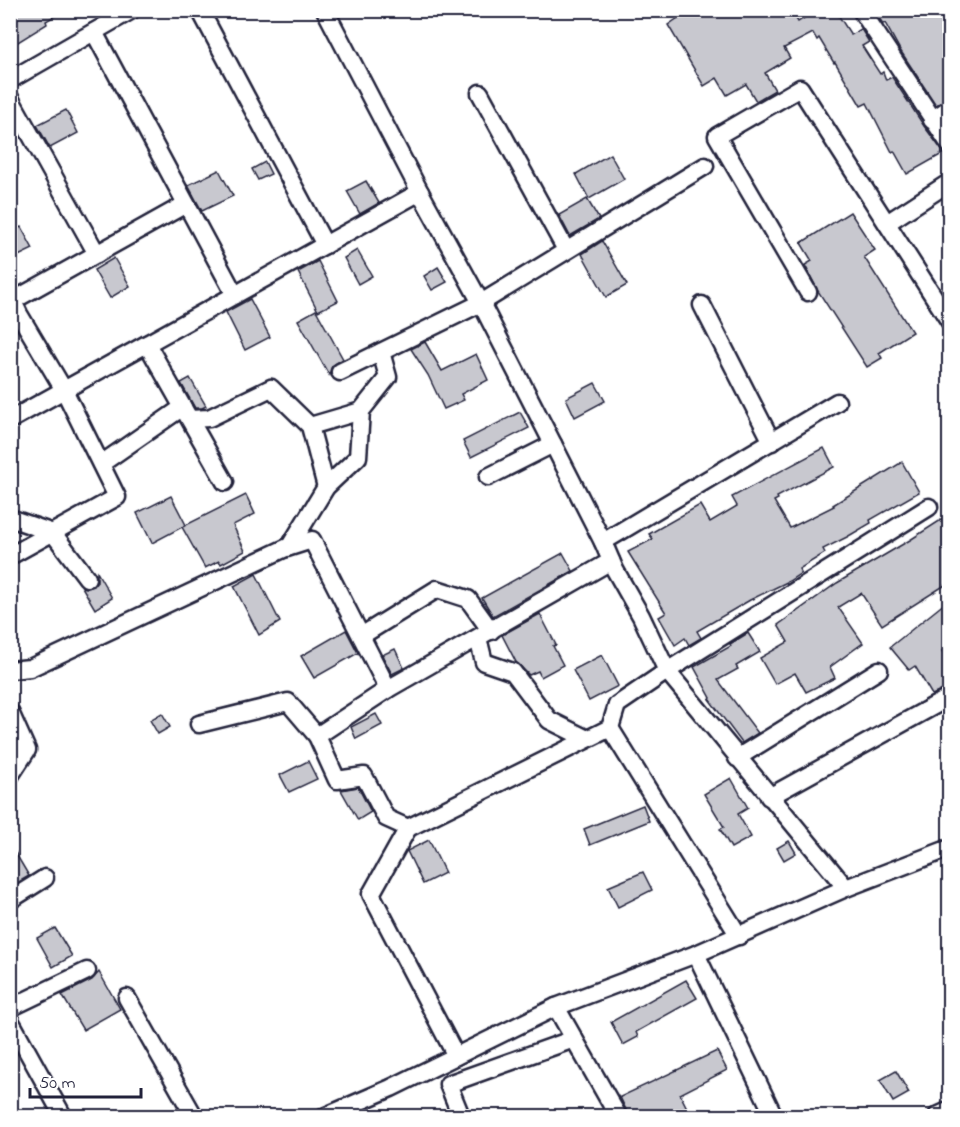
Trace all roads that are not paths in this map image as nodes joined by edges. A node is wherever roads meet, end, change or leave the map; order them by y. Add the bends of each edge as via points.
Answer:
1 (132, 10) edge
2 (200, 10) edge
3 (325, 10) edge
4 (861, 10) edge
5 (94, 32) junction
6 (10, 80) edge
7 (480, 93) dead end
8 (10, 99) edge
9 (950, 108) edge
10 (933, 120) junction
11 (950, 146) edge
12 (705, 166) dead end
13 (950, 182) edge
14 (420, 192) junction
15 (186, 204) junction
16 (887, 223) junction
17 (326, 245) junction
18 (566, 250) junction
19 (97, 254) junction
20 (808, 292) dead end
21 (235, 295) junction
22 (12, 297) edge
23 (481, 303) junction
24 (702, 305) dead end
25 (950, 322) edge
26 (147, 344) junction
27 (381, 352) junction
28 (340, 372) dead end
29 (64, 390) junction
30 (837, 402) dead end
31 (361, 411) junction
32 (186, 413) junction
33 (10, 420) edge
34 (310, 426) junction
35 (772, 442) junction
36 (553, 444) junction
37 (101, 464) junction
38 (488, 477) dead end
39 (225, 482) dead end
40 (326, 487) junction
41 (929, 507) dead end
42 (10, 518) edge
43 (53, 534) junction
44 (603, 542) junction
45 (287, 548) junction
46 (10, 556) edge
47 (611, 561) junction
48 (87, 578) dead end
49 (485, 634) junction
50 (361, 636) junction
51 (10, 670) edge
52 (879, 670) dead end
53 (667, 671) junction
54 (388, 689) junction
55 (950, 698) edge
56 (10, 712) edge
57 (199, 724) dead end
58 (610, 728) junction
59 (317, 736) junction
60 (587, 739) junction
61 (737, 758) junction
62 (10, 776) edge
63 (769, 797) junction
64 (408, 828) junction
65 (950, 848) edge
66 (45, 878) dead end
67 (846, 888) junction
68 (10, 900) edge
69 (739, 936) junction
70 (696, 954) junction
71 (87, 971) dead end
72 (127, 998) dead end
73 (556, 1007) junction
74 (10, 1008) edge
75 (10, 1020) edge
76 (574, 1039) junction
77 (456, 1056) junction
78 (950, 1110) edge
79 (63, 1116) edge
80 (194, 1116) edge
81 (327, 1116) edge
82 (461, 1116) edge
83 (618, 1116) edge
84 (774, 1116) edge
85 (937, 1116) edge

1 - 5 street
2 - 17 street
3 - 14 street
4 - 10 street
5 - 6 street
5 - 15 street
7 - 18 street
8 - 19 street
9 - 10 street
10 - 11 street
12 - 18 street
13 - 16 street
14 - 17 street
14 - 23 street
15 - 19 street
15 - 21 street
16 - 20 street via 800,88 717,136
16 - 25 street
17 - 21 street
18 - 23 street
19 - 22 street
21 - 26 street
22 - 29 street
23 - 27 street
23 - 36 street
24 - 35 street
26 - 29 street
26 - 32 street
27 - 28 street
27 - 31 street via 388,377
29 - 33 street
29 - 37 street
30 - 35 street
31 - 34 street
31 - 40 street via 358,457
32 - 34 street via 209,418 270,388
32 - 37 street
32 - 39 street
34 - 40 street
35 - 44 street
36 - 38 street
36 - 44 street
37 - 43 street via 117,497
40 - 45 street
41 - 53 street
42 - 43 street
43 - 46 street
43 - 48 street
44 - 47 street
45 - 50 street via 312,540
45 - 51 street via 30,668
47 - 49 street
47 - 53 street
49 - 50 street via 468,599 437,589
49 - 54 street
49 - 60 street via 484,662 513,672 549,720
50 - 54 street
52 - 61 street
53 - 58 street via 617,705
53 - 61 street
54 - 59 street
55 - 63 street
56 - 62 street via 27,750
57 - 59 street via 288,702
58 - 60 street
58 - 69 street
59 - 64 street via 337,780 364,776 386,818
60 - 64 street
61 - 63 street
63 - 67 street
64 - 77 street via 371,894
65 - 67 street
66 - 68 street
67 - 69 street
69 - 70 street
70 - 73 street
70 - 84 street
71 - 74 street
72 - 80 street
73 - 76 street
73 - 77 street
75 - 79 street
76 - 82 street via 448,1084
76 - 83 street
77 - 81 street
78 - 85 street

